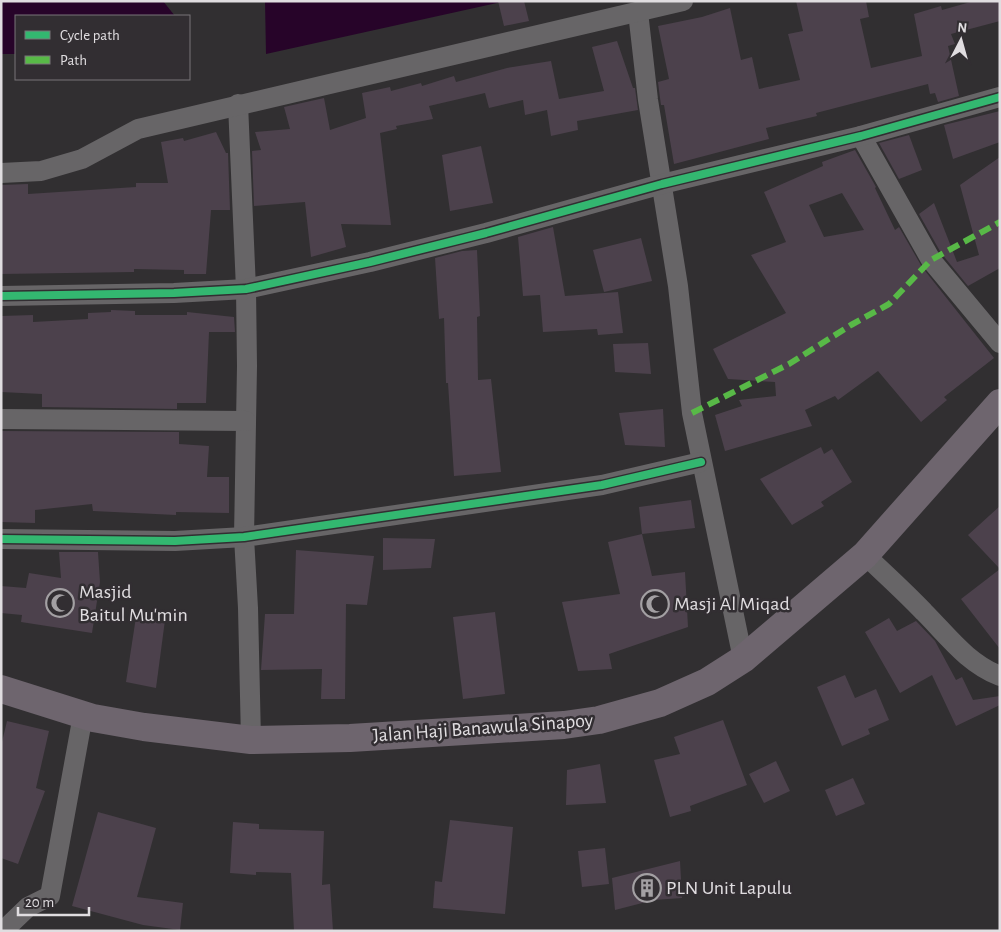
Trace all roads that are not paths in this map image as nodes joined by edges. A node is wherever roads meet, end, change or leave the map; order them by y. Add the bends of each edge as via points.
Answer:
1 (684, 1) edge
2 (638, 12) junction
3 (1000, 97) edge
4 (238, 104) junction
5 (861, 136) junction
6 (1, 173) edge
7 (662, 184) junction
8 (246, 289) junction
9 (1, 296) edge
10 (1000, 343) edge
11 (1000, 402) edge
12 (1, 419) edge
13 (246, 421) junction
14 (701, 462) junction
15 (244, 537) junction
16 (1, 539) edge
17 (865, 555) junction
18 (743, 659) junction
19 (1000, 676) edge
20 (1, 689) edge
21 (83, 715) junction
22 (251, 740) junction
23 (3, 931) edge

1 - 2 street
2 - 4 street
2 - 7 street
3 - 5 street
4 - 6 street via 138,129 82,159 41,170
4 - 8 street
5 - 7 street
5 - 10 street via 931,260
7 - 8 street via 486,233
7 - 14 street
8 - 9 street
8 - 13 street
11 - 17 highway, Jalan Haji Banawula Sinapoy
12 - 13 street
13 - 15 street
14 - 15 street via 602,485
14 - 18 street
15 - 16 street via 175,541
15 - 22 street
17 - 18 highway, Jalan Haji Banawula Sinapoy
17 - 19 street via 926,613 966,657
18 - 22 highway, Jalan Haji Banawula Sinapoy via 707,682 660,704 599,720 350,738
20 - 21 highway, Jalan Haji Banawula Sinapoy
21 - 22 highway, Jalan Haji Banawula Sinapoy via 144,727
21 - 23 street via 50,896 28,907

